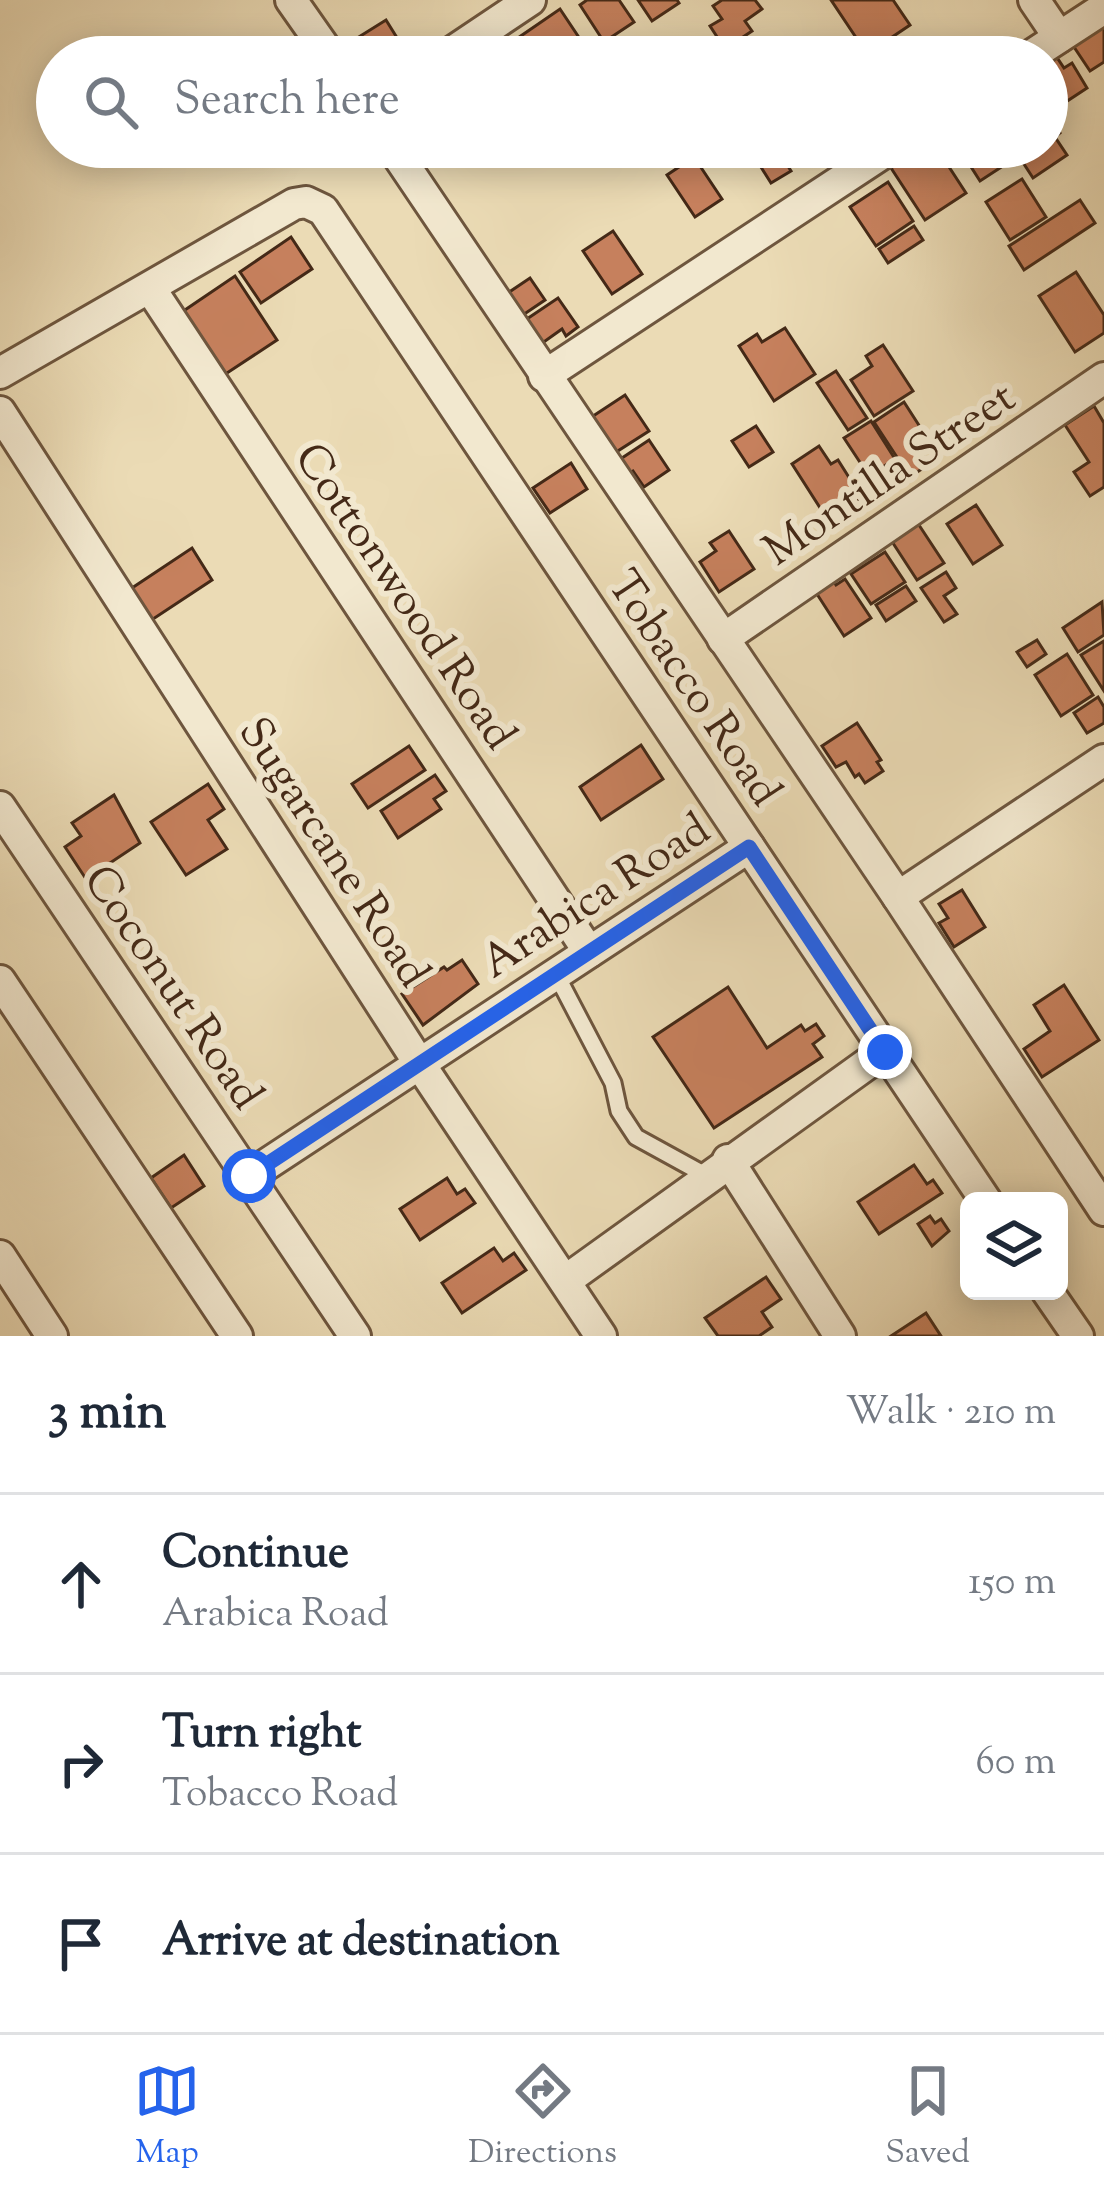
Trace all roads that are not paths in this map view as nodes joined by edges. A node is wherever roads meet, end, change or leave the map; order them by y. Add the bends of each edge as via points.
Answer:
1 (291, 0) edge
2 (530, 0) edge
3 (1034, 0) edge
4 (1104, 8) edge
5 (316, 36) edge
6 (476, 36) edge
7 (1058, 36) edge
8 (1061, 36) edge
9 (406, 168) edge
10 (860, 168) edge
11 (150, 288) junction
12 (0, 373) edge
13 (544, 376) junction
14 (1104, 378) edge
15 (0, 412) edge
16 (723, 639) junction
17 (1104, 760) edge
18 (0, 807) edge
19 (749, 847) junction
20 (898, 898) junction
21 (589, 952) junction
22 (556, 974) junction
23 (0, 981) edge
24 (885, 1052) junction
25 (418, 1063) junction
26 (717, 1168) junction
27 (249, 1176) junction
28 (980, 1192) edge
29 (1104, 1210) edge
30 (0, 1256) edge
31 (565, 1281) junction
32 (1053, 1300) edge
33 (52, 1336) edge
34 (237, 1336) edge
35 (355, 1336) edge
36 (601, 1336) edge
37 (841, 1336) edge
38 (1078, 1336) edge

1 - 5 street
2 - 6 street
3 - 7 street
4 - 8 street
9 - 13 street
10 - 13 street
11 - 12 street
11 - 19 street, Tobacco Road via 300,202 315,205
11 - 21 street, Cottonwood Road
13 - 16 street
14 - 16 street, Montilla Street
15 - 25 street, Sugarcane Road
16 - 20 street
17 - 20 street
18 - 27 street, Coconut Road
19 - 21 street, Arabica Road
19 - 24 street, Tobacco Road
20 - 29 street
21 - 22 street, Arabica Road
22 - 25 street, Arabica Road
22 - 26 lane via 635,1137
23 - 34 street
24 - 26 street
24 - 28 street, Tobacco Road
25 - 27 street, Arabica Road
25 - 31 street, Sugarcane Road
26 - 31 street
26 - 37 street
27 - 35 street, Coconut Road
30 - 33 street
31 - 36 street, Sugarcane Road
32 - 38 street

